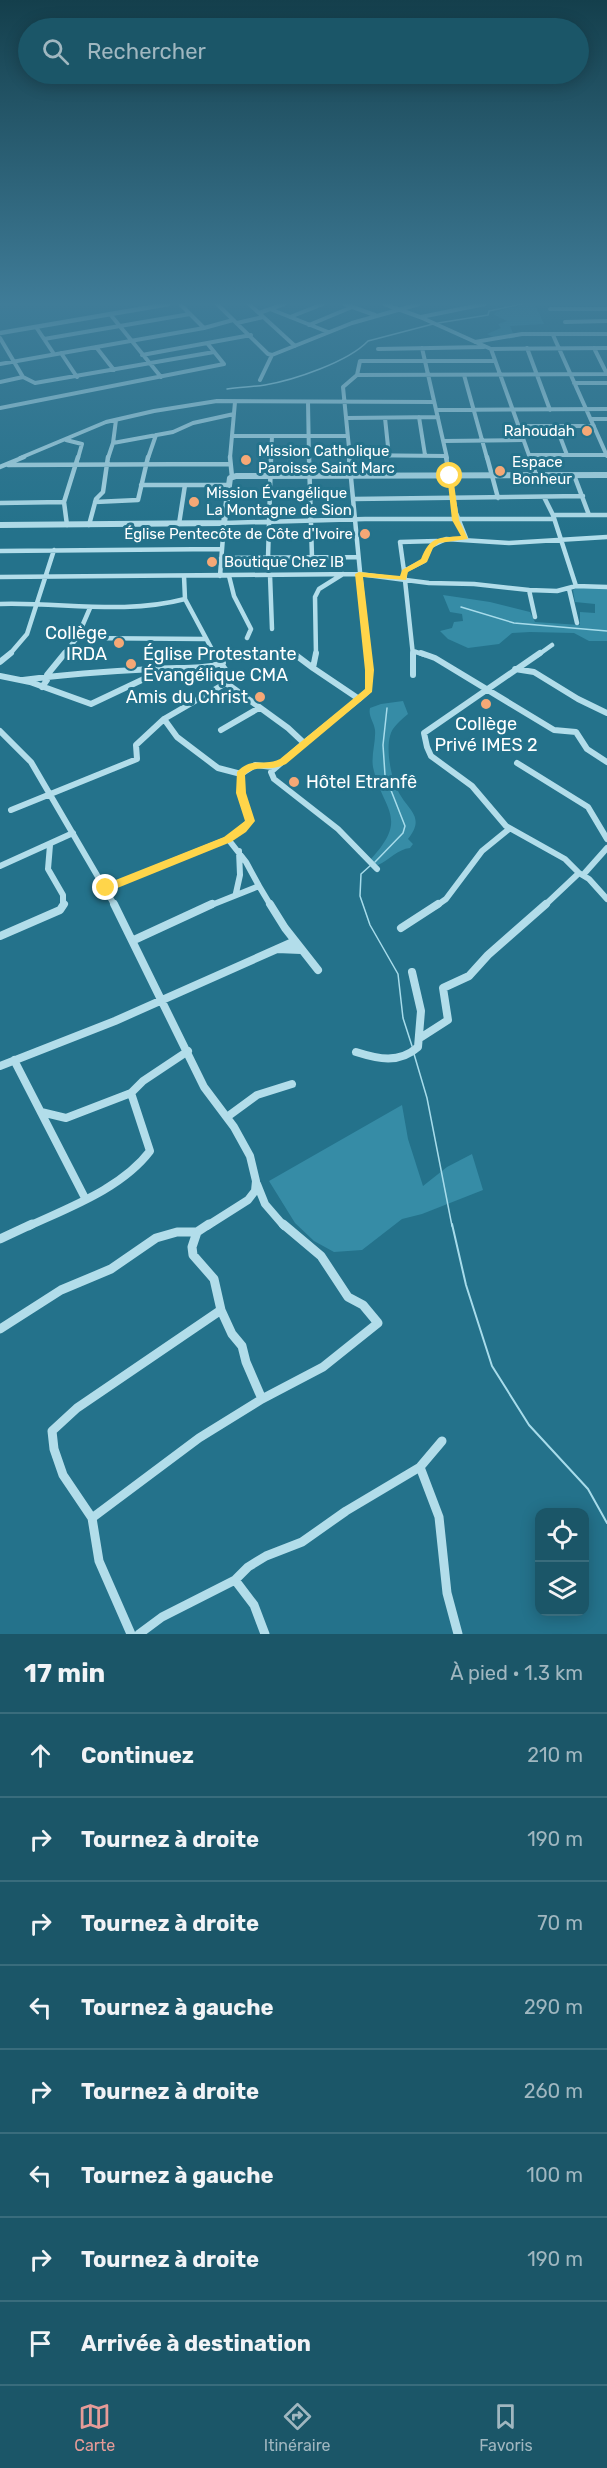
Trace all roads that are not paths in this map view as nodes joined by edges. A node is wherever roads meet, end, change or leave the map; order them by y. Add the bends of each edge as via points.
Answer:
1 (31, 380) edge
2 (53, 380) edge
3 (144, 380) edge
4 (351, 380) edge
5 (429, 380) edge
6 (466, 380) edge
7 (503, 380) edge
8 (539, 380) edge
9 (574, 382) joint
10 (607, 382) edge
11 (235, 402) junction
12 (308, 402) junction
13 (345, 402) junction
14 (434, 402) junction
15 (0, 407) edge
16 (607, 409) edge
17 (436, 410) junction
18 (474, 410) junction
19 (513, 410) junction
20 (550, 410) junction
21 (587, 410) junction
22 (234, 414) junction
23 (419, 417) junction
24 (438, 417) junction
25 (347, 418) junction
26 (385, 418) junction
27 (591, 419) junction
28 (607, 419) edge
29 (116, 420) junction
30 (518, 426) junction
31 (556, 426) junction
32 (594, 426) junction
33 (156, 435) junction
34 (232, 436) junction
35 (272, 436) junction
36 (310, 436) junction
37 (348, 436) junction
38 (66, 440) junction
39 (482, 440) junction
40 (522, 440) junction
41 (600, 440) junction
42 (607, 440) edge
43 (443, 441) junction
44 (113, 443) junction
45 (350, 455) junction
46 (425, 455) junction
47 (529, 455) junction
48 (567, 455) junction
49 (607, 455) edge
50 (389, 456) junction
51 (446, 456) junction
52 (76, 464) junction
53 (106, 464) junction
54 (146, 464) junction
55 (229, 464) junction
56 (2, 466) edge
57 (537, 475) junction
58 (574, 475) junction
59 (607, 475) edge
60 (271, 476) junction
61 (311, 476) junction
62 (352, 476) junction
63 (450, 476) junction
64 (492, 476) junction
65 (232, 477) junction
66 (141, 485) junction
67 (185, 485) junction
68 (229, 485) junction
69 (583, 496) junction
70 (544, 497) junction
71 (454, 498) junction
72 (498, 498) junction
73 (353, 499) junction
74 (64, 502) junction
75 (95, 502) junction
76 (0, 503) edge
77 (589, 515) junction
78 (607, 515) edge
79 (553, 517) junction
80 (354, 520) junction
81 (456, 520) junction
82 (269, 521) junction
83 (312, 521) junction
84 (224, 523) junction
85 (179, 524) junction
86 (0, 525) edge
87 (67, 525) junction
88 (89, 525) junction
89 (607, 537) edge
90 (466, 538) junction
91 (561, 538) junction
92 (437, 541) junction
93 (221, 549) junction
94 (54, 550) junction
95 (0, 551) edge
96 (358, 557) junction
97 (221, 558) junction
98 (268, 558) junction
99 (312, 558) junction
100 (404, 571) junction
101 (270, 574) junction
102 (343, 574) junction
103 (359, 574) junction
104 (184, 576) junction
105 (220, 576) junction
106 (229, 576) junction
107 (0, 577) edge
108 (46, 577) junction
109 (403, 578) junction
110 (576, 586) junction
111 (607, 587) edge
112 (568, 589) junction
113 (529, 590) junction
114 (185, 599) junction
115 (0, 604) edge
116 (39, 604) junction
117 (90, 608) junction
118 (535, 617) dead end
119 (577, 623) dead end
120 (272, 629) dead end
121 (247, 638) dead end
122 (77, 639) junction
123 (205, 639) junction
124 (552, 645) dead end
125 (413, 651) junction
126 (291, 652) dead end
127 (0, 662) edge
128 (222, 663) junction
129 (168, 668) junction
130 (313, 668) junction
131 (515, 669) junction
132 (47, 675) junction
133 (413, 675) dead end
134 (0, 676) edge
135 (23, 680) junction
136 (226, 683) junction
137 (42, 687) junction
138 (487, 689) junction
139 (359, 699) junction
140 (259, 708) junction
141 (607, 713) edge
142 (164, 719) junction
143 (221, 730) dead end
144 (0, 731) edge
145 (304, 743) junction
146 (607, 762) edge
147 (517, 763) dead end
148 (273, 767) junction
149 (241, 774) junction
150 (50, 794) junction
151 (11, 810) dead end
152 (509, 829) junction
153 (74, 833) junction
154 (228, 839) junction
155 (607, 839) edge
156 (50, 846) junction
157 (607, 849) edge
158 (239, 851) junction
159 (0, 866) edge
160 (377, 869) dead end
161 (581, 874) junction
162 (259, 886) junction
163 (106, 888) junction
164 (236, 893) junction
165 (607, 899) edge
166 (401, 928) dead end
167 (0, 936) edge
168 (134, 940) junction
169 (295, 941) junction
170 (277, 950) junction
171 (301, 950) junction
172 (318, 970) dead end
173 (412, 972) dead end
174 (162, 1001) junction
175 (420, 1038) junction
176 (188, 1051) junction
177 (356, 1052) dead end
178 (14, 1060) junction
179 (0, 1066) edge
180 (292, 1084) dead end
181 (131, 1093) junction
182 (41, 1112) junction
183 (227, 1117) junction
184 (255, 1181) junction
185 (85, 1198) junction
186 (197, 1232) junction
187 (0, 1239) edge
188 (221, 1310) junction
189 (0, 1329) edge
190 (262, 1399) junction
191 (442, 1441) dead end
192 (420, 1467) junction
193 (92, 1518) junction
194 (235, 1580) junction
195 (130, 1634) edge
196 (139, 1634) edge
197 (266, 1634) edge
198 (458, 1634) edge

1 - 2 street
3 - 15 street
4 - 13 street via 344,387
5 - 14 street
6 - 18 street
7 - 19 street
8 - 20 street
9 - 10 street
9 - 21 street
11 - 12 street
11 - 22 street
11 - 29 street via 217,401
12 - 13 street
12 - 36 street
13 - 14 street
13 - 25 street
14 - 17 street
16 - 21 street
17 - 18 street
17 - 24 street
18 - 19 street
18 - 39 street
19 - 20 street
19 - 30 street
20 - 21 street
21 - 27 street
22 - 33 street
22 - 34 street
23 - 24 street
23 - 26 street
23 - 46 street
24 - 43 street
25 - 26 street
25 - 37 street
26 - 50 street
27 - 28 street
27 - 32 street
29 - 38 street
29 - 44 street
30 - 31 street
30 - 40 street
31 - 32 street
31 - 48 street
32 - 41 street
33 - 44 street
33 - 54 street
34 - 35 street
34 - 55 street
35 - 36 street
35 - 60 street
36 - 37 street
36 - 61 street
37 - 45 street
38 - 52 street via 81,442
38 - 56 street
39 - 40 street
39 - 43 street
39 - 64 street
40 - 47 street
41 - 42 street
41 - 49 street
43 - 51 street
44 - 53 street
45 - 50 street
45 - 62 street
46 - 50 street
46 - 51 street
47 - 48 street
47 - 57 street
48 - 49 street
51 - 63 street
52 - 53 street
52 - 56 street
52 - 74 street
53 - 54 street
53 - 75 street via 103,492
54 - 55 street
54 - 66 street
55 - 65 street
57 - 58 street
57 - 64 street
58 - 59 street
58 - 69 street
60 - 61 street
60 - 65 street
60 - 82 street
61 - 62 street
61 - 83 street
62 - 63 street
62 - 73 street
63 - 64 street
63 - 71 street
64 - 72 street
65 - 68 street
66 - 67 street
66 - 75 street via 137,501
67 - 68 street
67 - 85 street
68 - 84 street
69 - 70 street
69 - 77 street
70 - 72 street
70 - 79 street
71 - 72 street
71 - 73 street
71 - 81 street
73 - 80 street
74 - 76 street
74 - 87 street
75 - 88 street
77 - 78 street
77 - 79 street
79 - 81 street
79 - 91 street
80 - 81 street
80 - 83 street
80 - 96 street
81 - 90 street
82 - 83 street
82 - 84 street
82 - 98 street
83 - 99 street
84 - 85 street
84 - 93 street
85 - 88 street
86 - 87 street
87 - 88 street
89 - 91 street
90 - 91 street via 490,543
90 - 92 street
91 - 110 street
92 - 100 street via 429,547 424,561
92 - 100 street via 400,542
93 - 94 street
93 - 97 street
94 - 95 street
94 - 108 street
96 - 99 street
96 - 103 street
97 - 98 street
97 - 105 street
98 - 99 street
100 - 109 street
101 - 102 street
101 - 106 street
101 - 120 street
102 - 103 street
102 - 130 street via 319,589 315,597
103 - 109 street
103 - 139 street via 370,680 369,690
104 - 105 street
104 - 108 street
104 - 114 street
105 - 106 street
106 - 121 street via 236,602 251,629
107 - 108 street
108 - 116 street
109 - 113 street
109 - 125 street
110 - 111 street
110 - 112 street
112 - 113 street
112 - 119 street
113 - 118 street
114 - 117 street via 162,605
114 - 123 street
115 - 116 street
116 - 117 street
116 - 127 street via 23,642
117 - 122 street
122 - 123 street
122 - 132 street
123 - 128 street
124 - 131 street
125 - 133 street
125 - 138 street via 435,658
126 - 130 street
128 - 129 street via 204,669
128 - 136 street
129 - 132 street
129 - 137 street via 95,703 87,704
130 - 139 street
131 - 138 street
131 - 141 street via 534,672
132 - 135 street
132 - 137 street
134 - 135 street
135 - 137 street
136 - 140 street
136 - 142 street
138 - 146 street via 555,730 576,732 587,749
138 - 152 street via 424,733 424,740 428,752 474,788
139 - 145 street
140 - 143 street
140 - 145 street
142 - 149 street via 177,737 218,768
142 - 150 street via 136,745 137,759
144 - 150 street via 31,762
145 - 148 street
147 - 155 street via 588,807
148 - 149 street via 258,764
148 - 160 street via 274,779 338,829
149 - 154 street via 241,793 250,821
150 - 151 street
150 - 153 street
152 - 161 street via 552,852
152 - 166 street via 482,851 446,899
153 - 156 street
153 - 163 street
154 - 158 street
154 - 163 street
156 - 159 street
156 - 167 street via 48,868 66,899 65,906
157 - 161 street
158 - 162 street
158 - 164 street
161 - 165 street
161 - 175 street via 469,976 443,988 448,1020
162 - 164 street
162 - 169 street
163 - 168 street
164 - 168 street
168 - 174 street
169 - 170 street
169 - 171 street
170 - 171 street
170 - 174 street
171 - 172 street
173 - 175 street via 421,1011
174 - 176 street
174 - 178 street
175 - 177 street via 415,1052 399,1058 376,1059
176 - 181 street
176 - 183 street via 204,1086
178 - 179 street
178 - 182 street
180 - 183 street via 276,1086 245,1101
181 - 182 street via 66,1118
181 - 185 street via 150,1151 147,1159
182 - 185 street
183 - 184 street via 250,1156
184 - 186 street via 255,1191 248,1200
184 - 190 street via 276,1218 321,1256 348,1297 363,1305 378,1323 323,1367
185 - 187 street
186 - 188 street via 193,1255 214,1279
186 - 189 street via 156,1238 111,1269 61,1290
188 - 190 street via 242,1346
188 - 193 street via 77,1408 52,1431 63,1475
190 - 193 street via 199,1438
191 - 192 street
192 - 194 street via 302,1542 266,1556
192 - 198 street via 441,1522 444,1579
193 - 195 street via 99,1561
194 - 196 street via 162,1617
194 - 197 street via 251,1596

